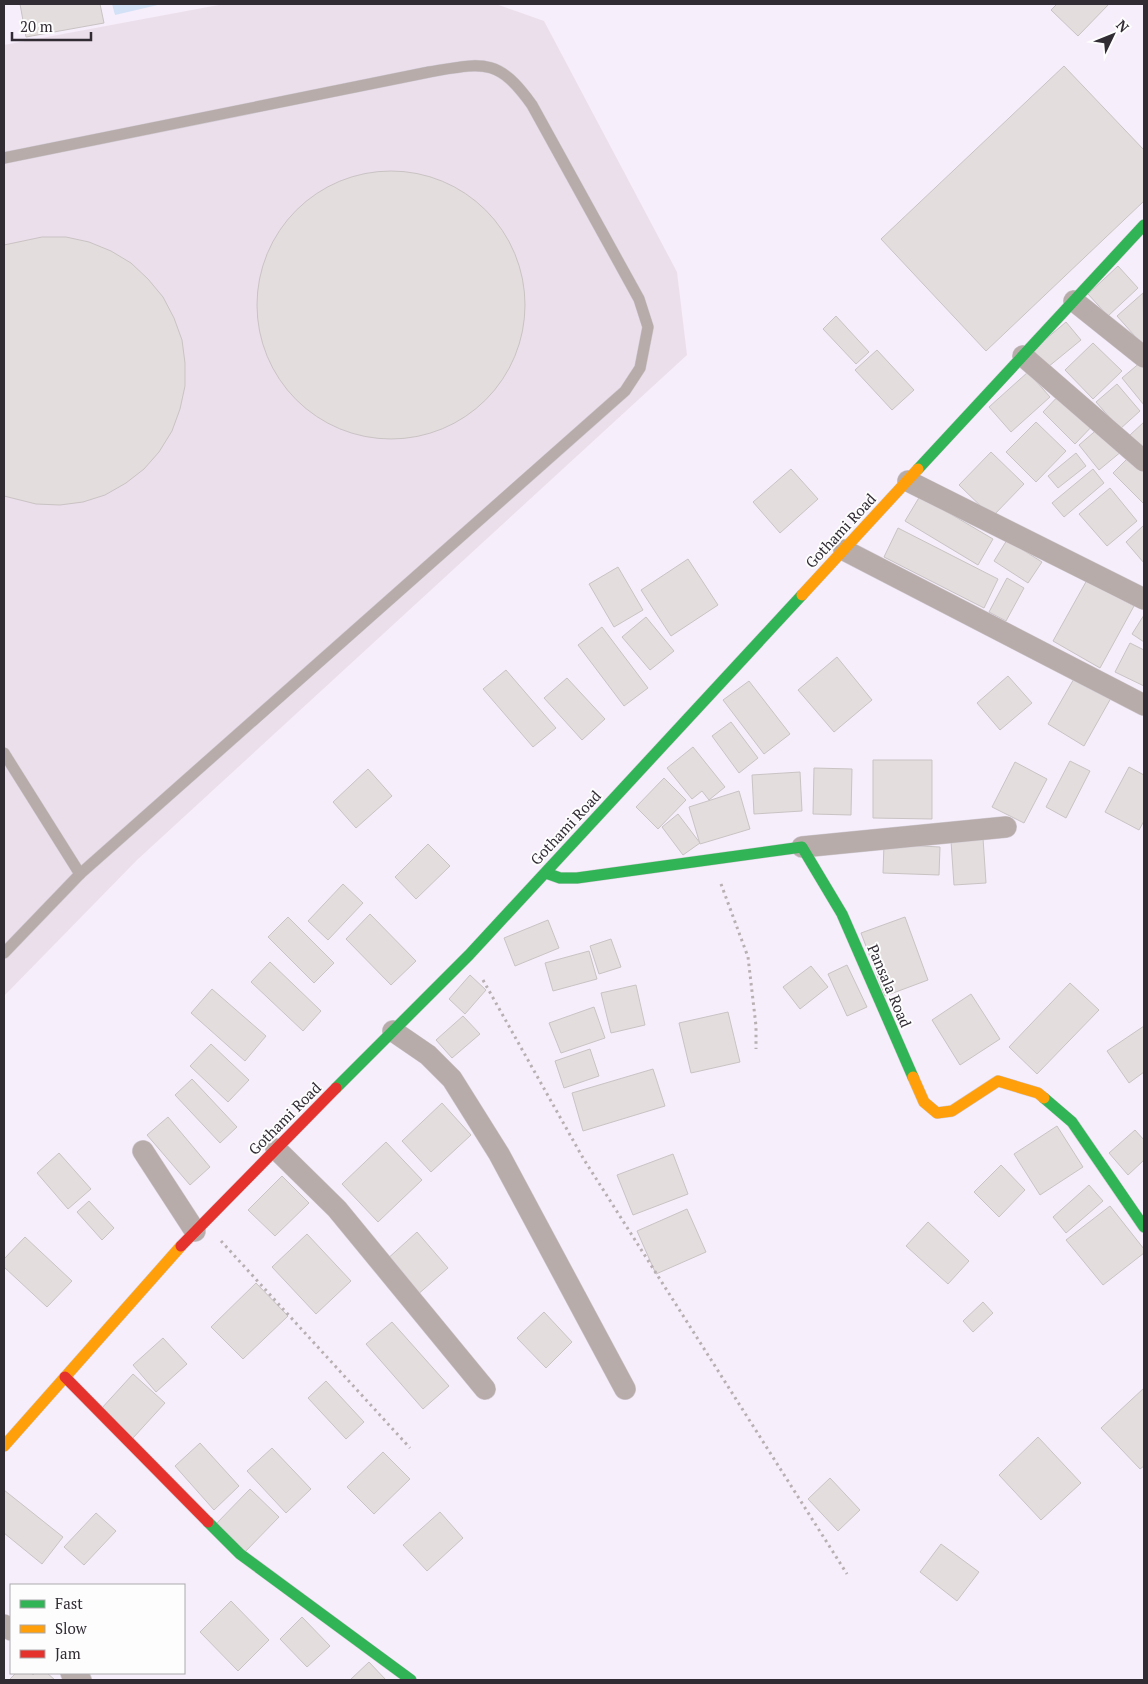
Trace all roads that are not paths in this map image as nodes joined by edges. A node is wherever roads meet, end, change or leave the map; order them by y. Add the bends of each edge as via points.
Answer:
1 (4, 158) edge
2 (1144, 225) edge
3 (1074, 301) junction
4 (1023, 356) junction
5 (1144, 356) edge
6 (1144, 461) edge
7 (908, 481) junction
8 (844, 550) junction
9 (1144, 599) edge
10 (1144, 705) edge
11 (4, 753) edge
12 (1006, 827) dead end
13 (802, 847) junction
14 (546, 873) junction
15 (80, 874) junction
16 (4, 953) edge
17 (393, 1031) junction
18 (276, 1149) junction
19 (143, 1152) dead end
20 (199, 1226) junction
21 (1144, 1227) edge
22 (65, 1377) junction
23 (486, 1389) dead end
24 (625, 1389) dead end
25 (4, 1446) edge
26 (411, 1680) edge

1 - 15 lane via 429,72 467,66 493,67 516,84 532,105 639,299 648,327 640,368 625,392
2 - 3 street, Gothami Road
3 - 4 street, Gothami Road
3 - 5 street
4 - 6 street
4 - 7 street, Gothami Road
7 - 8 street, Gothami Road
7 - 9 street
8 - 10 street
8 - 14 street, Gothami Road
11 - 15 lane
12 - 13 street
13 - 14 street via 578,878 560,878
13 - 21 street, Pansala Road via 842,914 924,1102 937,1114 952,1111 998,1081 1038,1093 1072,1122
14 - 17 street, Gothami Road
15 - 16 lane
17 - 18 street, Gothami Road
17 - 24 street via 428,1055 452,1079 499,1154
18 - 20 street, Gothami Road
18 - 23 street via 337,1209
19 - 20 street
20 - 22 street, Gothami Road
22 - 25 street, Gothami Road
22 - 26 street via 240,1554

